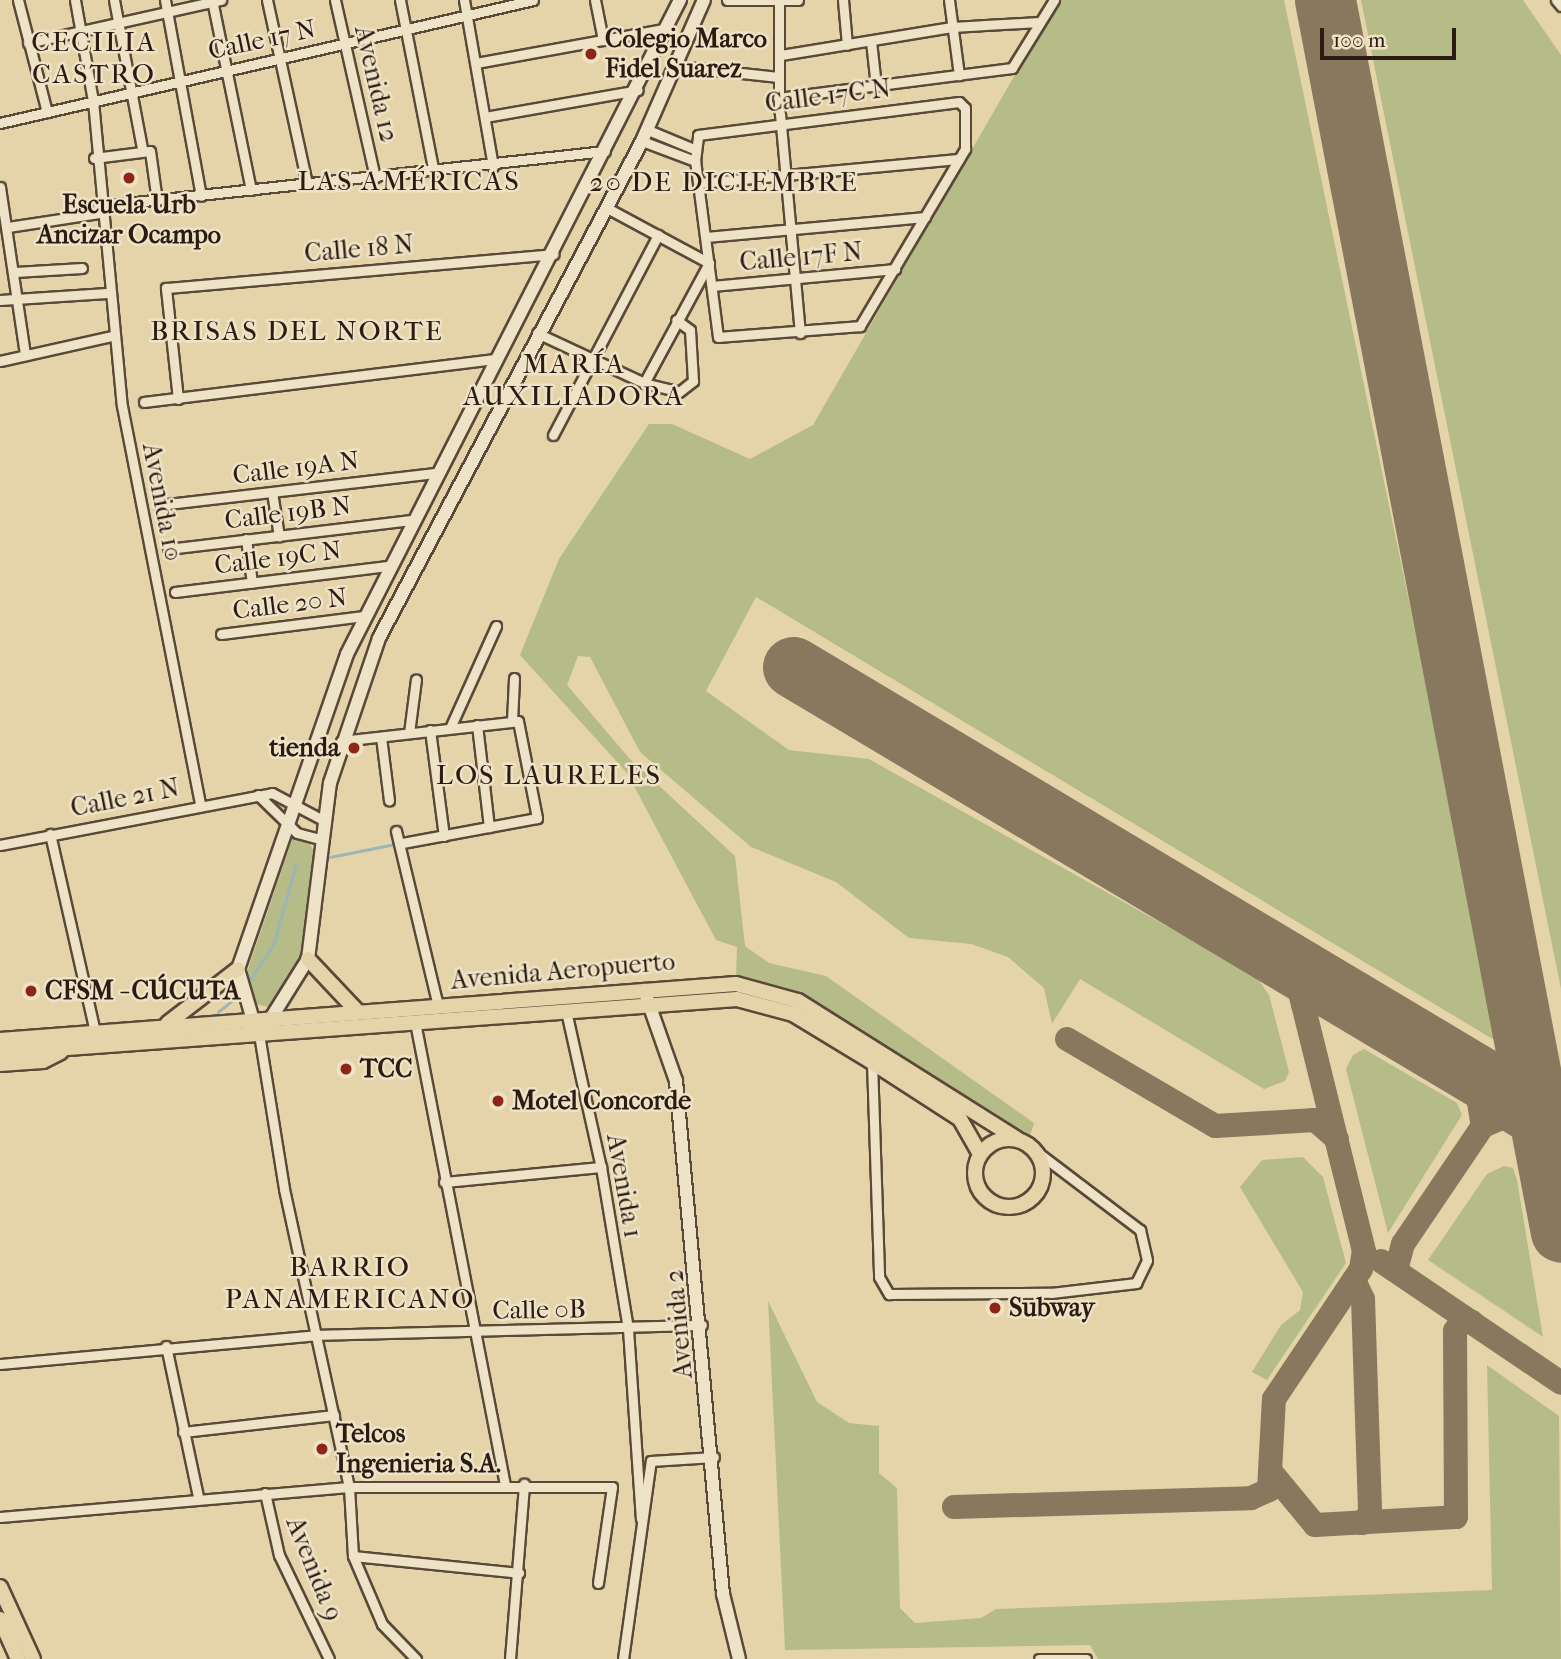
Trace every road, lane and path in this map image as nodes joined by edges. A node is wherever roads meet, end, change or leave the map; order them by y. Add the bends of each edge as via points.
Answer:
1 (18, 0) edge
2 (75, 0) edge
3 (114, 0) edge
4 (165, 0) edge
5 (267, 0) edge
6 (335, 0) edge
7 (400, 0) edge
8 (464, 0) edge
9 (533, 0) edge
10 (595, 0) edge
11 (680, 0) edge
12 (704, 0) edge
13 (727, 0) edge
14 (797, 0) edge
15 (843, 0) edge
16 (949, 0) edge
17 (1054, 0) edge
18 (1556, 0) edge
19 (215, 1) edge
20 (779, 2) junction
21 (1561, 6) edge
22 (167, 12) junction
23 (467, 14) junction
24 (1040, 22) junction
25 (117, 23) junction
26 (951, 27) junction
27 (668, 28) junction
28 (405, 29) junction
29 (693, 29) junction
30 (81, 31) junction
31 (603, 40) junction
32 (872, 41) junction
33 (28, 43) junction
34 (345, 43) junction
35 (847, 45) junction
36 (780, 55) junction
37 (281, 60) junction
38 (653, 62) junction
39 (476, 63) junction
40 (677, 66) junction
41 (226, 69) junction
42 (959, 75) junction
43 (778, 77) junction
44 (180, 79) junction
45 (876, 86) junction
46 (133, 90) junction
47 (638, 90) junction
48 (778, 98) junction
49 (93, 101) junction
50 (47, 112) junction
51 (780, 115) junction
52 (485, 117) junction
53 (0, 123) edge
54 (645, 135) junction
55 (142, 148) junction
56 (694, 149) junction
57 (608, 151) junction
58 (94, 158) junction
59 (959, 159) junction
60 (695, 161) junction
61 (493, 167) junction
62 (434, 173) junction
63 (787, 177) junction
64 (375, 178) junction
65 (699, 183) junction
66 (307, 184) junction
67 (0, 187) edge
68 (251, 190) junction
69 (201, 196) junction
70 (157, 201) junction
71 (607, 208) junction
72 (99, 210) junction
73 (925, 217) junction
74 (8, 227) junction
75 (791, 229) junction
76 (658, 235) junction
77 (706, 237) junction
78 (12, 248) junction
79 (0, 250) edge
80 (555, 254) junction
81 (709, 263) junction
82 (82, 268) dead end
83 (895, 269) junction
84 (15, 272) junction
85 (795, 278) junction
86 (712, 286) junction
87 (107, 293) junction
88 (18, 297) junction
89 (0, 300) edge
90 (676, 320) junction
91 (537, 333) junction
92 (800, 333) junction
93 (112, 336) junction
94 (25, 355) junction
95 (593, 358) junction
96 (496, 359) junction
97 (0, 361) edge
98 (644, 383) junction
99 (178, 399) junction
100 (144, 402) dead end
101 (552, 435) dead end
102 (437, 473) junction
103 (272, 492) junction
104 (159, 505) dead end
105 (413, 520) junction
106 (279, 536) junction
107 (247, 539) junction
108 (168, 549) dead end
109 (387, 566) junction
110 (252, 583) junction
111 (175, 592) dead end
112 (364, 615) junction
113 (496, 626) dead end
114 (220, 634) dead end
115 (514, 678) dead end
116 (416, 679) dead end
117 (515, 721) junction
118 (477, 725) junction
119 (450, 728) junction
120 (430, 730) junction
121 (409, 733) junction
122 (380, 737) junction
123 (341, 741) junction
124 (258, 794) junction
125 (389, 800) dead end
126 (296, 802) junction
127 (200, 804) junction
128 (323, 820) junction
129 (289, 826) junction
130 (489, 827) junction
131 (396, 831) dead end
132 (50, 835) junction
133 (444, 836) junction
134 (319, 839) junction
135 (402, 843) junction
136 (0, 845) edge
137 (308, 959) junction
138 (239, 975) junction
139 (644, 990) junction
140 (646, 1005) junction
141 (438, 1006) junction
142 (566, 1010) junction
143 (358, 1012) junction
144 (248, 1014) junction
145 (271, 1018) junction
146 (415, 1022) junction
147 (160, 1027) junction
148 (0, 1030) edge
149 (95, 1032) junction
150 (259, 1034) junction
151 (0, 1040) edge
152 (70, 1041) junction
153 (0, 1053) edge
154 (872, 1062) junction
155 (0, 1064) edge
156 (1017, 1139) junction
157 (1036, 1151) junction
158 (980, 1154) junction
159 (601, 1167) junction
160 (444, 1182) junction
161 (702, 1325) junction
162 (628, 1329) junction
163 (475, 1332) junction
164 (317, 1335) junction
165 (166, 1346) junction
166 (0, 1364) edge
167 (334, 1415) junction
168 (183, 1432) junction
169 (714, 1457) junction
170 (505, 1484) junction
171 (524, 1484) junction
172 (349, 1487) junction
173 (265, 1493) junction
174 (198, 1497) junction
175 (0, 1517) edge
176 (641, 1519) junction
177 (353, 1556) junction
178 (519, 1573) junction
179 (598, 1583) dead end
180 (0, 1587) edge
181 (0, 1620) edge
182 (18, 1659) edge
183 (33, 1659) edge
184 (329, 1659) edge
185 (416, 1659) edge
186 (510, 1659) edge
187 (622, 1659) edge
188 (739, 1659) edge
189 (1039, 1659) edge
190 (1086, 1659) edge

1 - 33 street
2 - 30 street, Avenida 10
3 - 25 street
4 - 22 street
5 - 37 street
6 - 34 street, Avenida 12
7 - 28 street
8 - 23 street
9 - 23 street, Calle 17 N
10 - 31 street
11 - 27 main road
12 - 29 main road
13 - 20 street
14 - 20 street
15 - 35 street
16 - 26 street
17 - 24 street
18 - 21 street
19 - 22 street
19 - 41 street
20 - 36 street
22 - 25 street
22 - 44 street
23 - 28 street, Calle 17 N
23 - 39 street
24 - 26 street
24 - 42 street via 1012,68
25 - 30 street
25 - 46 street
26 - 32 street
26 - 42 street
27 - 29 main road via 677,36
27 - 31 street
27 - 38 main road
28 - 34 street, Calle 17 N
28 - 62 street
29 - 40 main road
30 - 33 street
30 - 49 street, Avenida 10
31 - 39 street
32 - 35 street
32 - 45 street
33 - 50 street
34 - 37 street, Calle 17 N
34 - 64 street, Avenida 12
35 - 36 street
36 - 43 street
37 - 41 street, Calle 17 N
37 - 66 street
38 - 40 main road via 663,58
38 - 47 main road
39 - 52 street
40 - 43 street
40 - 54 main road
41 - 44 street, Calle 17 N
41 - 68 street
42 - 45 street
43 - 48 street
44 - 46 street, Calle 17 N
44 - 69 street
45 - 48 street
46 - 49 street, Calle 17 N
46 - 55 street
47 - 52 street
47 - 57 main road
48 - 51 street
49 - 50 street, Calle 17 N
49 - 58 street, Avenida 10
50 - 53 street, Calle 17 N
51 - 56 street, Calle 17C N via 698,135
51 - 59 street, Calle 17C N via 964,105 966,144
51 - 63 street
52 - 61 street
54 - 56 street
54 - 60 street
54 - 71 main road
55 - 58 street
55 - 70 street via 152,155
56 - 60 street
57 - 61 street
57 - 80 main road
58 - 72 street, Avenida 10
59 - 63 street
59 - 73 street
60 - 65 street
61 - 62 street
62 - 64 street
63 - 65 street
63 - 75 street
64 - 66 street
65 - 77 street
66 - 68 street
67 - 74 street
68 - 69 street
69 - 70 street
70 - 72 street
71 - 76 street
71 - 91 main road
72 - 74 street
72 - 87 street, Avenida 10
73 - 75 street
73 - 83 street
74 - 78 street
75 - 77 street
75 - 85 street
76 - 81 street
76 - 95 street
77 - 81 street
78 - 79 street
78 - 84 street
80 - 96 main road
80 - 99 street, Calle 18 N via 166,288
81 - 86 street
81 - 90 street
82 - 84 street
83 - 85 street, Calle 17F N
83 - 92 street via 860,326
84 - 88 street
85 - 86 street, Calle 17F N
85 - 92 street
86 - 92 street via 718,337
87 - 88 street
87 - 93 street, Avenida 10
88 - 89 street
88 - 94 street
90 - 98 street
90 - 98 street via 690,330 693,382 679,392
91 - 95 street
91 - 123 main road via 398,599
93 - 94 street
93 - 127 street, Avenida 10
94 - 97 street
95 - 98 street
95 - 101 street
96 - 99 street
96 - 102 main road
99 - 100 street
102 - 103 street, Calle 19A N
102 - 105 main road
103 - 104 street, Calle 19A N
103 - 106 street
105 - 106 street, Calle 19B N
105 - 109 main road
106 - 107 street, Calle 19B N
107 - 108 street, Calle 19B N
107 - 110 street
109 - 110 street, Calle 19C N
109 - 112 main road
110 - 111 street, Calle 19C N
112 - 114 street, Calle 20 N
112 - 126 main road
113 - 119 street
115 - 117 street
116 - 121 street
117 - 118 street
117 - 130 street via 537,818
118 - 119 street
118 - 130 street
119 - 120 street
120 - 121 street
120 - 133 street
121 - 122 street
122 - 123 street
122 - 125 street
123 - 128 main road
124 - 126 street, Calle 21 N via 281,793
124 - 127 street, Calle 21 N
124 - 129 street
126 - 128 street, Calle 21 N
126 - 129 main road
127 - 132 street, Calle 21 N
128 - 134 main road
129 - 134 street
129 - 138 main road
130 - 133 street
131 - 135 street
132 - 136 street, Calle 21 N
132 - 149 street
133 - 135 street
134 - 137 main road
135 - 141 street
137 - 143 main road
137 - 145 main road
138 - 144 main road
138 - 147 main road
139 - 140 main road, Avenida 2
139 - 141 main road, Avenida Aeropuerto
139 - 156 main road, Avenida Aeropuerto via 736,984 781,993
140 - 142 main road, Avenida Aeropuerto
140 - 154 main road, Avenida Aeropuerto via 717,999 765,1004
140 - 161 main road, Avenida 2 via 676,1081
141 - 143 main road, Avenida Aeropuerto
142 - 146 main road, Avenida Aeropuerto
142 - 159 street, Avenida 1
143 - 145 main road, Avenida Aeropuerto
144 - 145 main road, Avenida Aeropuerto
144 - 147 main road, Avenida Aeropuerto
144 - 150 main road
145 - 150 main road
146 - 150 main road, Avenida Aeropuerto
146 - 160 street
147 - 149 main road, Avenida Aeropuerto
148 - 152 main road
149 - 152 main road, Avenida Aeropuerto
150 - 152 main road, Avenida Aeropuerto
150 - 164 street
151 - 152 main road
152 - 153 main road
152 - 155 main road via 43,1061
154 - 157 street via 879,1277 889,1294 1051,1293 1136,1283 1147,1260 1140,1230
154 - 158 main road, Avenida Aeropuerto via 960,1119
156 - 157 main road
156 - 158 main road via 996,1141
157 - 158 main road via 1041,1185 1013,1206 982,1193 975,1172
159 - 160 street
159 - 162 street, Avenida 1
160 - 163 street
161 - 162 street, Calle 0B
161 - 169 main road, Avenida 2
162 - 163 street, Calle 0B
162 - 176 street, Avenida 1
163 - 164 street, Calle 0B
163 - 170 street
164 - 165 street, Calle 0B
164 - 167 street
165 - 166 street, Calle 0B
165 - 168 street
167 - 168 street
167 - 172 street
168 - 174 street
169 - 176 street via 651,1461
169 - 188 main road, Avenida 2 via 723,1594
170 - 171 street
170 - 172 street
171 - 178 street
171 - 179 street via 612,1487
172 - 173 street
172 - 177 street
173 - 174 street
173 - 184 street, Avenida 9 via 279,1555
174 - 175 street
176 - 187 street
177 - 178 street
177 - 185 street via 382,1625
178 - 186 street
180 - 183 main road
181 - 182 main road
189 - 190 street

